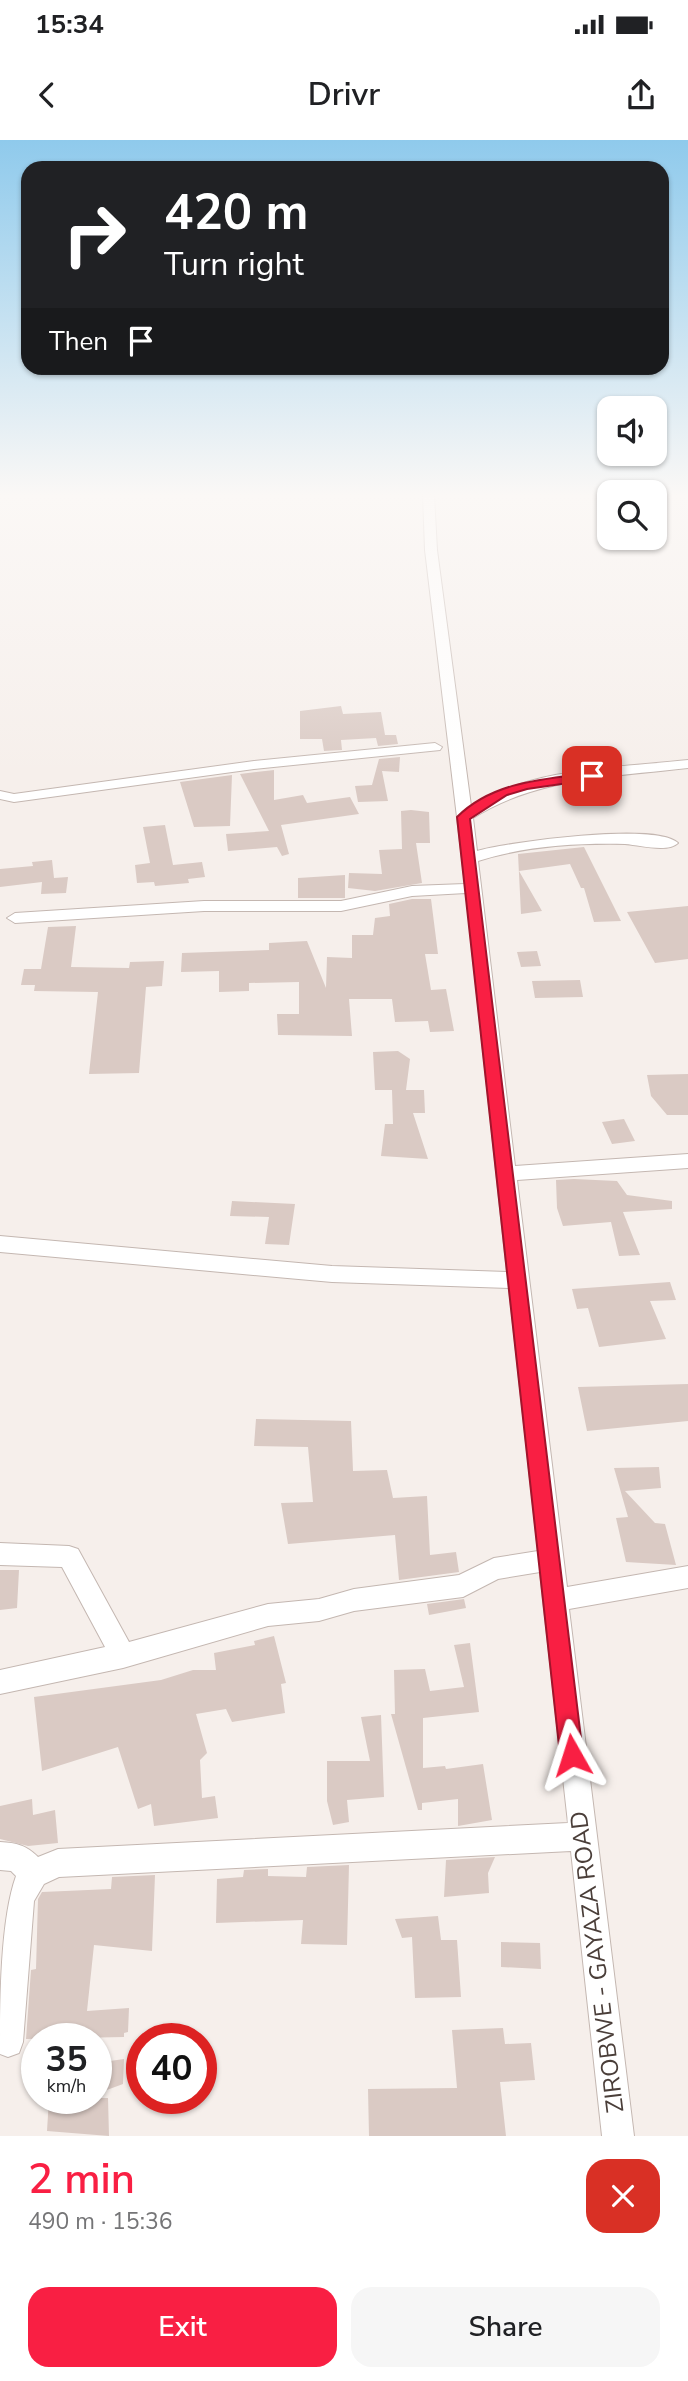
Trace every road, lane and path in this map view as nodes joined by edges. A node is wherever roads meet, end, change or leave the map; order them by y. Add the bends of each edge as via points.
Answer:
1 (436, 588) edge
2 (435, 747) dead end
3 (688, 764) edge
4 (0, 795) edge
5 (464, 817) junction
6 (670, 842) dead end
7 (469, 859) junction
8 (472, 888) junction
9 (15, 918) dead end
10 (688, 1161) edge
11 (506, 1174) junction
12 (0, 1244) edge
13 (516, 1280) junction
14 (0, 1554) edge
15 (551, 1559) junction
16 (688, 1577) edge
17 (555, 1600) junction
18 (122, 1656) junction
19 (0, 1682) edge
20 (582, 1836) junction
21 (0, 1856) edge
22 (34, 1874) junction
23 (8, 2042) dead end
24 (618, 2136) edge

1 - 5 street, ZIROBWE - GAYAZA ROAD
2 - 4 street via 254,765 14,798
3 - 5 street via 526,785 487,800
5 - 7 street, ZIROBWE - GAYAZA ROAD
6 - 7 street via 639,838 521,846
7 - 8 street, ZIROBWE - GAYAZA ROAD
8 - 9 street via 412,891 341,906 204,906
8 - 11 street, ZIROBWE - GAYAZA ROAD
10 - 11 street
11 - 13 street, ZIROBWE - GAYAZA ROAD
12 - 13 street via 332,1274
13 - 15 street, ZIROBWE - GAYAZA ROAD
14 - 18 street via 69,1557
15 - 17 street, ZIROBWE - GAYAZA ROAD
15 - 18 street via 494,1569 463,1586 268,1615
16 - 17 street
17 - 20 street, ZIROBWE - GAYAZA ROAD
18 - 19 street
20 - 22 street via 58,1863
20 - 24 street, ZIROBWE - GAYAZA ROAD
21 - 22 street via 18,1857
22 - 23 street via 20,1898

